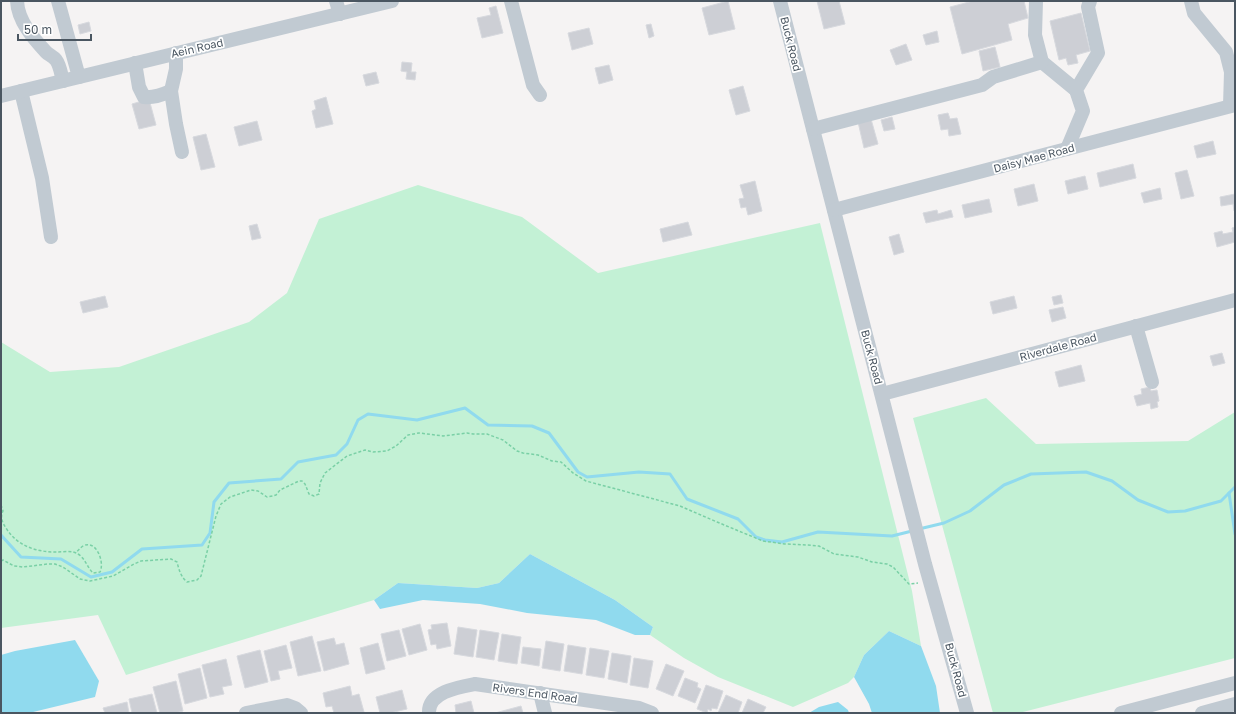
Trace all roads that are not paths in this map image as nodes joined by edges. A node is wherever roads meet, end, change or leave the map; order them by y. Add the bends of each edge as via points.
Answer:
1 (17, 1) edge
2 (58, 1) edge
3 (392, 1) edge
4 (511, 1) edge
5 (780, 1) edge
6 (1036, 1) edge
7 (1090, 1) edge
8 (1191, 1) edge
9 (338, 7) edge
10 (176, 53) junction
11 (1042, 62) junction
12 (135, 63) junction
13 (79, 77) junction
14 (63, 81) junction
15 (1076, 90) junction
16 (21, 91) junction
17 (171, 91) junction
18 (1, 96) edge
19 (540, 96) dead end
20 (1232, 105) edge
21 (813, 129) junction
22 (1067, 149) junction
23 (182, 152) dead end
24 (834, 210) junction
25 (51, 237) dead end
26 (1235, 300) edge
27 (1136, 326) junction
28 (1152, 382) dead end
29 (882, 394) junction
30 (1235, 683) edge
31 (540, 693) junction
32 (1235, 704) edge
33 (246, 713) edge
34 (301, 713) edge
35 (429, 713) edge
36 (544, 713) edge
37 (652, 713) edge
38 (967, 713) edge
39 (1121, 713) edge
40 (1202, 713) edge

1 - 14 street via 17,10 29,32 55,59
2 - 13 street
3 - 9 street, Aein Road
4 - 19 street via 532,85
5 - 21 street, Buck Road
6 - 11 street via 1035,35
7 - 15 street via 1088,7 1098,53
8 - 20 street via 1194,13 1226,52 1231,72
9 - 10 street, Aein Road
10 - 12 street, Aein Road
10 - 17 street via 176,69
11 - 15 street
11 - 21 street via 993,77 982,84
12 - 13 street, Aein Road
12 - 17 street via 139,87 144,97 151,98
13 - 14 street, Aein Road
14 - 16 street, Aein Road
15 - 22 street via 1083,111
16 - 18 street, Aein Road
16 - 25 street via 42,178
17 - 23 street
20 - 22 street, Daisy Mae Road
21 - 24 street, Buck Road
22 - 24 street, Daisy Mae Road
24 - 29 street, Buck Road
26 - 27 street, Riverdale Road
27 - 28 street
27 - 29 street, Riverdale Road
29 - 38 street, Buck Road via 925,564
30 - 39 street
31 - 35 street, Rivers End Road via 475,684 445,692 433,700
31 - 36 street
31 - 37 street, Rivers End Road via 638,708
32 - 40 street
33 - 34 street via 287,705

